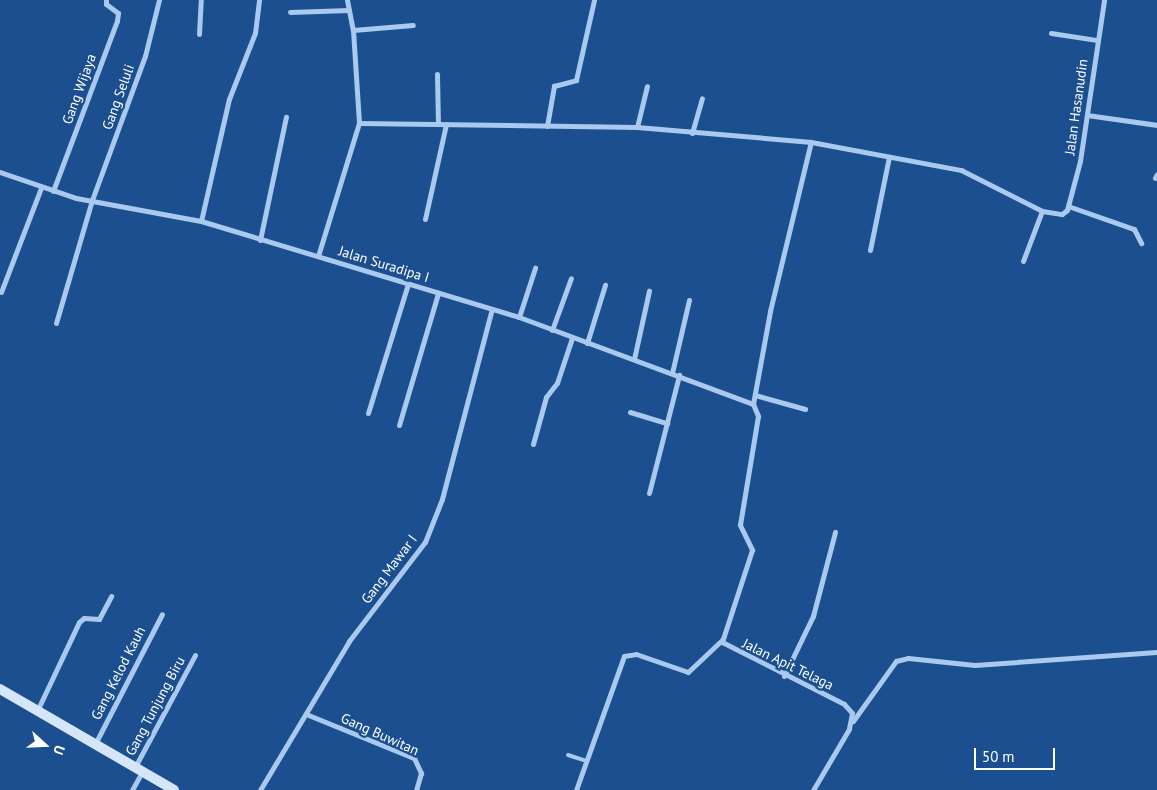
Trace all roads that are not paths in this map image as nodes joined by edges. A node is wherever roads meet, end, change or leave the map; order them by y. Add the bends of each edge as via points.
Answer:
1 (106, 0) edge
2 (159, 0) edge
3 (201, 0) edge
4 (259, 0) edge
5 (346, 0) edge
6 (594, 0) edge
7 (1104, 0) edge
8 (349, 10) junction
9 (290, 12) dead end
10 (413, 25) dead end
11 (353, 30) junction
12 (1051, 33) dead end
13 (199, 34) dead end
14 (1097, 40) junction
15 (437, 74) dead end
16 (647, 86) dead end
17 (702, 98) dead end
18 (1087, 115) junction
19 (286, 118) dead end
20 (359, 123) junction
21 (438, 124) junction
22 (446, 124) junction
23 (1157, 125) edge
24 (547, 126) junction
25 (637, 127) junction
26 (692, 133) junction
27 (811, 142) junction
28 (889, 157) junction
29 (0, 172) edge
30 (41, 188) junction
31 (53, 191) junction
32 (92, 200) junction
33 (1068, 206) junction
34 (1042, 211) junction
35 (425, 219) dead end
36 (202, 221) junction
37 (260, 240) junction
38 (1141, 243) dead end
39 (870, 250) dead end
40 (318, 256) junction
41 (1023, 261) dead end
42 (535, 268) dead end
43 (570, 278) dead end
44 (408, 284) junction
45 (605, 285) dead end
46 (649, 291) dead end
47 (1, 292) edge
48 (438, 292) junction
49 (689, 300) dead end
50 (492, 309) junction
51 (519, 317) junction
52 (56, 323) dead end
53 (552, 330) junction
54 (572, 338) junction
55 (587, 343) junction
56 (634, 359) junction
57 (672, 372) junction
58 (679, 375) junction
59 (755, 395) junction
60 (754, 404) junction
61 (805, 409) dead end
62 (630, 412) dead end
63 (368, 414) dead end
64 (667, 423) junction
65 (399, 425) dead end
66 (533, 444) dead end
67 (649, 493) dead end
68 (835, 532) dead end
69 (111, 596) dead end
70 (162, 614) dead end
71 (722, 640) junction
72 (1157, 652) edge
73 (195, 655) dead end
74 (784, 676) junction
75 (0, 689) edge
76 (38, 711) junction
77 (306, 714) junction
78 (853, 721) junction
79 (95, 744) junction
80 (568, 755) dead end
81 (586, 761) junction
82 (139, 769) junction
83 (169, 789) edge
84 (813, 789) edge
85 (132, 790) edge
86 (260, 790) edge
87 (416, 790) edge
88 (576, 790) edge

1 - 31 street, Gang Wijaya via 106,4 118,14 117,21
2 - 32 street, Gang Seluli via 145,56
3 - 13 street
4 - 36 street via 255,33 229,99
5 - 8 street
6 - 24 street via 576,80 554,86
7 - 14 street, Jalan Hasanudin
8 - 9 street
8 - 11 street
10 - 11 street
11 - 20 street
12 - 14 street
14 - 18 street, Jalan Hasanudin
15 - 21 street
16 - 25 street
17 - 26 street
18 - 23 street
18 - 33 street, Jalan Hasanudin via 1080,161
19 - 37 street
20 - 21 street
20 - 40 street
21 - 22 street
22 - 24 street
22 - 35 street
24 - 25 street
25 - 26 street
26 - 27 street
27 - 28 street
27 - 59 street, Jalan Apit Telaga via 770,311
28 - 34 street via 961,170
28 - 39 street
29 - 30 street, Jalan Suradipa I
30 - 31 street, Jalan Suradipa I
30 - 47 street
31 - 32 street, Jalan Suradipa I
32 - 36 street, Jalan Suradipa I
32 - 52 street, Gang Seluli
33 - 34 street, Jalan Hasanudin via 1062,214
33 - 38 street via 1134,229
34 - 41 street
36 - 37 street, Jalan Suradipa I
37 - 40 street, Jalan Suradipa I
40 - 44 street, Jalan Suradipa I
42 - 51 street
43 - 53 street
44 - 48 street, Jalan Suradipa I
44 - 63 street
45 - 55 street
46 - 56 street
48 - 50 street, Jalan Suradipa I
48 - 65 street
49 - 57 street
50 - 51 street, Jalan Suradipa I
50 - 77 street, Gang Mawar I via 442,499 425,542 349,641
51 - 53 street, Jalan Suradipa I
53 - 54 street, Jalan Suradipa I
54 - 55 street, Jalan Suradipa I
54 - 66 street via 557,383 546,397
55 - 56 street, Jalan Suradipa I
56 - 57 street, Jalan Suradipa I
57 - 58 street, Jalan Suradipa I
58 - 60 street, Jalan Suradipa I
58 - 64 street
59 - 60 street, Jalan Apit Telaga
59 - 61 street
60 - 71 street, Jalan Apit Telaga via 758,416 740,525 752,550
62 - 64 street
64 - 67 street
68 - 74 street via 813,616
69 - 76 street via 99,619 84,618 79,622
70 - 79 street, Gang Kelod Kauh
71 - 74 street, Jalan Apit Telaga via 724,645
71 - 81 street via 688,672 636,654 624,656
72 - 78 street via 975,665 908,658 896,661
73 - 82 street, Gang Tunjung Biru
74 - 78 street, Jalan Apit Telaga via 844,704 852,713
75 - 76 main road
76 - 79 main road
77 - 86 street, Gang Mawar I
77 - 87 street, Gang Buwitan via 414,758 421,773
78 - 84 street
79 - 82 main road
80 - 81 lane
81 - 88 street
82 - 83 main road
82 - 85 street, Gang Tunjung Biru

